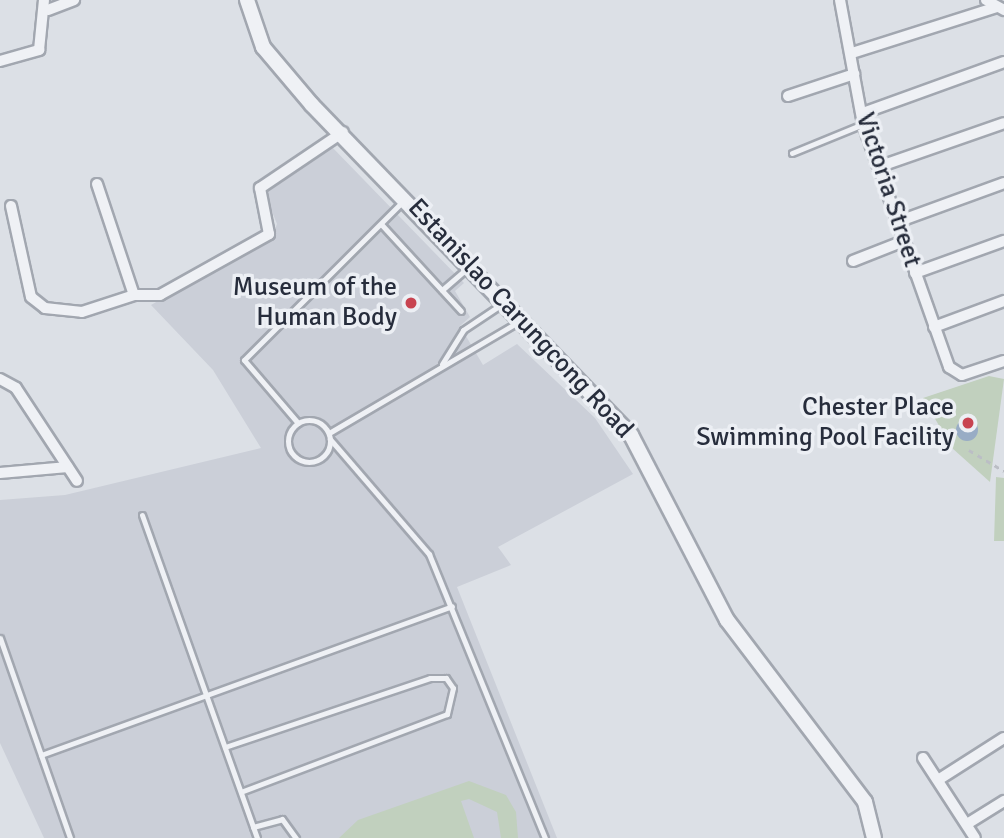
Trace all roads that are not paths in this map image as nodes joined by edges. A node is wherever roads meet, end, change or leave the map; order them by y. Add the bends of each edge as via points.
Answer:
1 (74, 0) edge
2 (841, 0) edge
3 (986, 0) edge
4 (251, 2) edge
5 (46, 5) edge
6 (1001, 8) edge
7 (852, 53) junction
8 (0, 61) edge
9 (1004, 62) edge
10 (854, 75) junction
11 (788, 96) dead end
12 (863, 118) junction
13 (1004, 123) edge
14 (343, 132) junction
15 (792, 153) dead end
16 (878, 167) junction
17 (1004, 183) edge
18 (97, 184) dead end
19 (406, 197) junction
20 (11, 206) dead end
21 (897, 222) junction
22 (381, 224) junction
23 (904, 241) junction
24 (1004, 241) edge
25 (852, 261) dead end
26 (470, 265) junction
27 (915, 273) junction
28 (442, 290) junction
29 (134, 295) junction
30 (1004, 300) edge
31 (502, 304) junction
32 (461, 311) dead end
33 (518, 322) junction
34 (934, 327) junction
35 (442, 363) junction
36 (1000, 364) edge
37 (0, 379) edge
38 (298, 423) junction
39 (330, 436) junction
40 (68, 467) junction
41 (0, 472) edge
42 (77, 481) dead end
43 (142, 515) dead end
44 (453, 606) junction
45 (0, 638) edge
46 (206, 696) junction
47 (1004, 738) edge
48 (225, 747) junction
49 (41, 755) junction
50 (923, 758) dead end
51 (938, 780) junction
52 (241, 792) junction
53 (1004, 801) edge
54 (967, 824) junction
55 (253, 827) junction
56 (71, 838) edge
57 (257, 838) edge
58 (296, 838) edge
59 (545, 838) edge
60 (874, 838) edge
61 (975, 838) edge

1 - 5 street
2 - 7 street, Victoria Street
3 - 6 street
4 - 14 street, Estanislao Carungcong Road via 271,58
5 - 8 street via 40,50
6 - 7 street
7 - 10 street, Victoria Street
9 - 12 street
10 - 11 street
10 - 12 street, Victoria Street
12 - 15 lane
12 - 16 street, Victoria Street
13 - 16 street
14 - 19 street, Estanislao Carungcong Road
14 - 29 street via 260,188 270,234 160,295
16 - 21 street, Victoria Street
17 - 21 street
18 - 29 street
19 - 22 lane
19 - 26 street, Estanislao Carungcong Road
20 - 29 street via 32,297 45,308 82,312
21 - 23 street, Victoria Street
22 - 28 lane
22 - 38 lane via 244,360
23 - 25 street
23 - 27 street, Victoria Street
24 - 27 street
26 - 28 lane
26 - 31 street, Estanislao Carungcong Road
27 - 34 street, Victoria Street
28 - 32 lane
30 - 34 street
31 - 33 street, Estanislao Carungcong Road
31 - 35 lane via 463,331
33 - 35 lane
33 - 60 street, Estanislao Carungcong Road via 637,443 726,620 865,802
34 - 36 street, Victoria Street via 954,374
35 - 39 lane
37 - 40 street via 16,388
38 - 39 lane via 315,421
38 - 39 lane via 288,442 299,459 318,460
39 - 44 lane via 429,554
40 - 41 street
40 - 42 street
43 - 46 lane
44 - 46 lane
44 - 59 lane
45 - 49 lane
46 - 48 lane
46 - 49 lane
47 - 51 street
48 - 52 lane
48 - 52 lane via 430,678 446,678 453,688 447,714
49 - 56 lane
50 - 51 street
51 - 54 street
52 - 55 lane
53 - 54 street
54 - 61 street
55 - 57 lane
55 - 58 lane via 282,819

